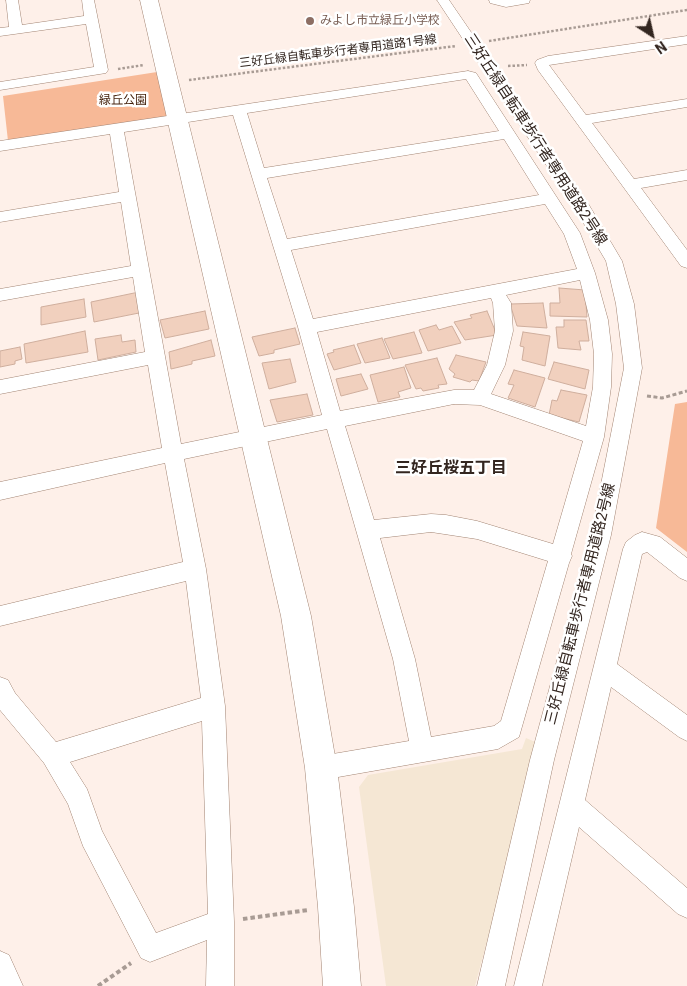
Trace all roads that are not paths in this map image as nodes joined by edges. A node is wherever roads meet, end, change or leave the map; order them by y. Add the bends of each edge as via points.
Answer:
1 (12, 0) edge
2 (88, 0) edge
3 (149, 0) edge
4 (443, 0) edge
5 (495, 0) edge
6 (524, 0) edge
7 (92, 19) junction
8 (16, 30) junction
9 (0, 32) edge
10 (687, 40) edge
11 (0, 86) edge
12 (687, 103) edge
13 (238, 109) junction
14 (177, 118) junction
15 (583, 120) junction
16 (116, 128) junction
17 (507, 134) junction
18 (0, 146) edge
19 (258, 174) junction
20 (687, 175) edge
21 (631, 185) junction
22 (128, 196) junction
23 (550, 198) junction
24 (0, 217) edge
25 (282, 246) junction
26 (685, 257) edge
27 (141, 270) junction
28 (587, 273) junction
29 (496, 291) junction
30 (0, 294) edge
31 (307, 327) junction
32 (156, 357) junction
33 (0, 387) edge
34 (480, 398) junction
35 (333, 419) junction
36 (253, 436) junction
37 (594, 437) junction
38 (174, 454) junction
39 (0, 491) edge
40 (367, 530) junction
41 (562, 556) junction
42 (195, 569) junction
43 (687, 571) edge
44 (0, 616) edge
45 (604, 668) junction
46 (0, 688) edge
47 (213, 706) junction
48 (687, 729) edge
49 (422, 749) junction
50 (52, 755) junction
51 (322, 768) junction
52 (573, 806) junction
53 (687, 905) edge
54 (221, 922) junction
55 (0, 964) edge
56 (9, 986) edge
57 (220, 986) edge
58 (342, 986) edge
59 (491, 986) edge
60 (528, 986) edge

1 - 8 street
2 - 7 street
3 - 14 street
4 - 59 street, 三好丘緑自転車歩行者専用道路2号線 via 580,204 614,261 625,304 633,368 601,534 542,760
5 - 6 street via 506,3
7 - 8 street
7 - 11 street via 101,70
8 - 9 street
10 - 15 street via 542,63
12 - 15 street
13 - 14 street
13 - 17 street via 464,74 471,76
13 - 19 street
14 - 16 street
14 - 36 street
15 - 21 street
16 - 18 street
16 - 22 street
17 - 19 street
17 - 23 street
19 - 25 street
20 - 21 street
21 - 26 street
22 - 24 street
22 - 27 street
23 - 25 street
23 - 28 street via 576,240
25 - 31 street
27 - 30 street
27 - 32 street
28 - 29 street
28 - 37 street via 599,320 603,354 602,387
29 - 31 street
29 - 34 street via 502,303 504,331 496,365
31 - 35 street
32 - 33 street
32 - 38 street
34 - 35 street via 454,397
34 - 37 street
35 - 36 street
35 - 40 street
36 - 38 street
36 - 51 street via 296,616
37 - 41 street
38 - 39 street
38 - 42 street
40 - 41 street via 446,524
40 - 49 street via 404,659
41 - 49 street via 511,729 498,737
42 - 44 street
42 - 47 street
43 - 45 street via 653,544 642,541 633,549
45 - 48 street
45 - 52 street
46 - 50 street
47 - 50 street
47 - 54 street
49 - 51 street
50 - 54 street via 78,798 92,837 150,949
51 - 58 street
52 - 53 street
52 - 60 street
54 - 57 street
55 - 56 street

